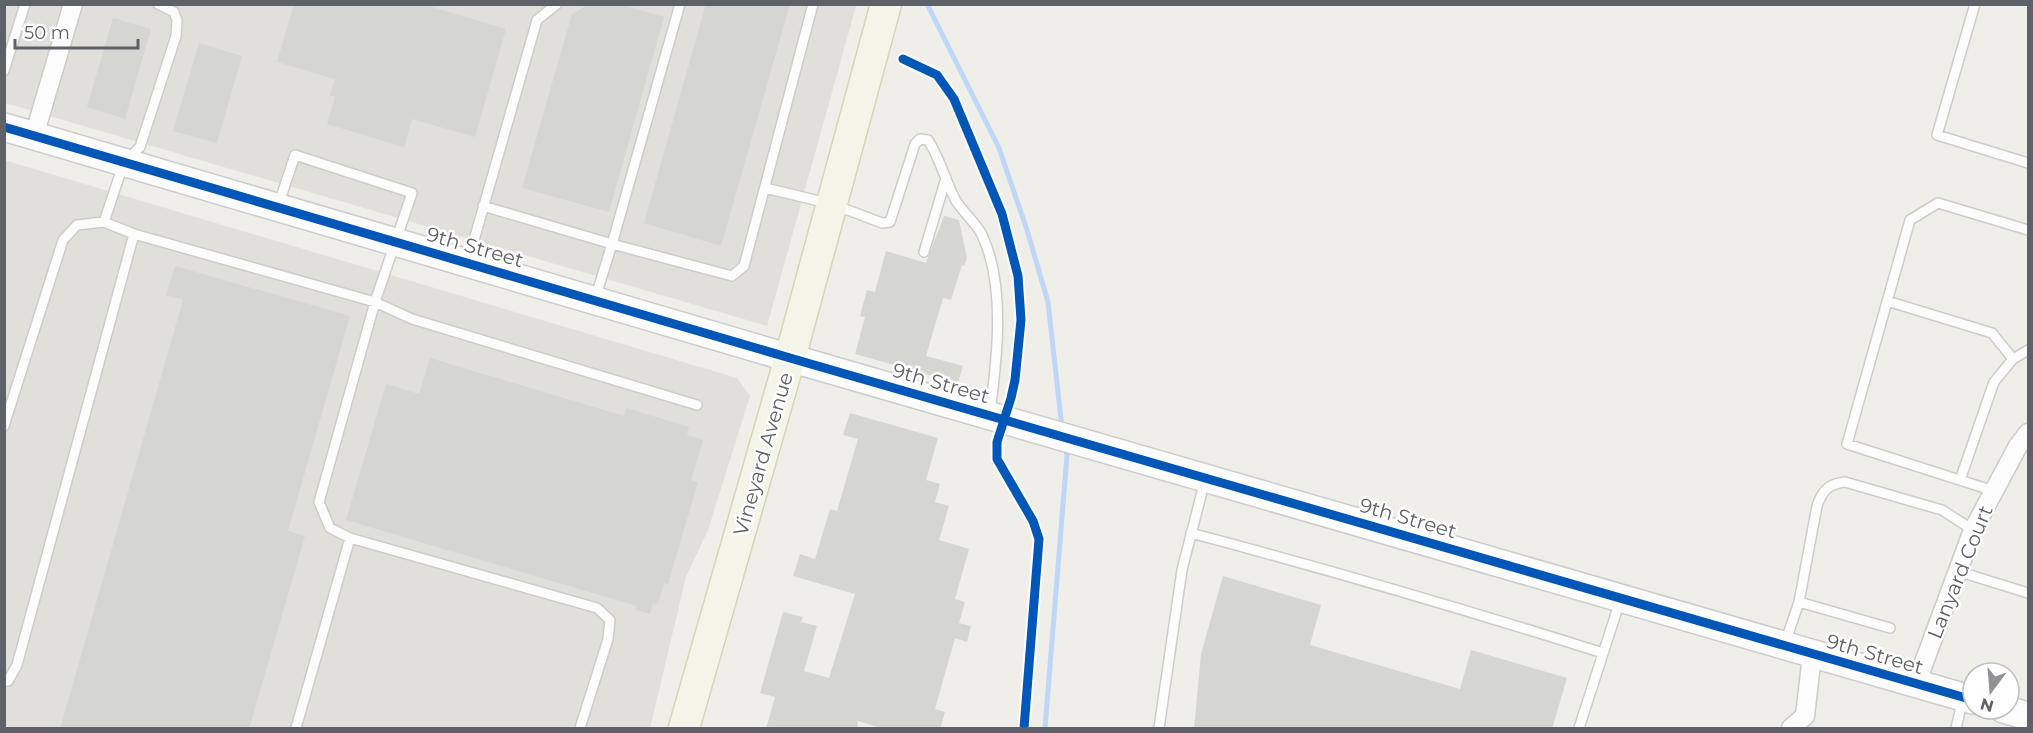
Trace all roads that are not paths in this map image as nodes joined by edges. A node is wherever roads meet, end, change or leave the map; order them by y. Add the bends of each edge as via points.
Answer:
1 (25, 4) edge
2 (73, 4) edge
3 (158, 4) edge
4 (557, 4) edge
5 (680, 4) edge
6 (813, 4) edge
7 (886, 4) edge
8 (1975, 4) edge
9 (4, 71) edge
10 (4, 127) edge
11 (34, 136) junction
12 (124, 162) junction
13 (2028, 162) edge
14 (946, 178) junction
15 (765, 188) junction
16 (831, 204) junction
17 (483, 206) junction
18 (278, 207) junction
19 (104, 222) junction
20 (2028, 230) edge
21 (134, 234) junction
22 (395, 242) junction
23 (612, 244) junction
24 (924, 252) dead end
25 (467, 263) junction
26 (594, 301) junction
27 (1887, 301) junction
28 (375, 302) junction
29 (2028, 350) edge
30 (790, 358) junction
31 (2013, 359) junction
32 (697, 405) dead end
33 (989, 415) junction
34 (4, 426) edge
35 (2028, 433) edge
36 (1205, 478) junction
37 (1959, 480) junction
38 (1994, 491) junction
39 (1973, 530) junction
40 (1191, 533) junction
41 (350, 538) junction
42 (1957, 571) junction
43 (2028, 593) edge
44 (1620, 599) junction
45 (1799, 602) junction
46 (1890, 628) dead end
47 (1784, 646) junction
48 (1603, 653) junction
49 (1812, 655) junction
50 (4, 681) edge
51 (1916, 684) junction
52 (1961, 697) edge
53 (1810, 722) edge
54 (296, 729) edge
55 (580, 729) edge
56 (684, 729) edge
57 (1159, 729) edge
58 (1579, 729) edge
59 (1791, 729) edge

1 - 9 lane
2 - 11 street
3 - 12 lane via 174,12 176,36 140,147
4 - 17 lane via 537,20
5 - 23 lane
6 - 15 lane
7 - 16 main road, Vineyard Avenue
8 - 13 lane via 1936,135
10 - 11 street, 9th Street
11 - 12 street, 9th Street
12 - 18 street, 9th Street
12 - 19 lane
14 - 16 lane via 928,140 921,140 915,144 890,222 882,223
14 - 24 lane
14 - 33 lane via 955,200 982,234 991,266 998,313
15 - 16 lane
15 - 23 lane via 744,266 732,276
16 - 30 main road, Vineyard Avenue
17 - 23 lane
17 - 25 lane
18 - 22 street, 9th Street
18 - 22 lane via 295,155 411,193
19 - 21 lane
19 - 34 lane via 77,225 63,240
20 - 27 lane via 1938,203 1910,220
21 - 28 lane
21 - 50 lane via 17,665 8,681
22 - 25 street, 9th Street
22 - 28 lane
23 - 26 lane
25 - 26 street, 9th Street
26 - 30 street, 9th Street
27 - 31 lane via 1992,333
27 - 37 lane via 1847,444
28 - 32 lane via 412,319
28 - 41 lane via 319,502 330,528
29 - 31 lane
30 - 33 street, 9th Street
30 - 56 main road, Vineyard Avenue
31 - 37 lane via 1994,382
33 - 36 street, 9th Street
35 - 38 street, Lanyard Court
36 - 40 lane
36 - 44 street, 9th Street
37 - 38 lane
38 - 39 street, Lanyard Court
39 - 42 street, Lanyard Court
39 - 45 lane via 1942,510 1845,482 1834,484 1826,488 1817,506
40 - 48 lane via 1334,571
40 - 57 lane
41 - 54 lane
41 - 55 lane via 597,608 610,620 608,639
42 - 43 lane
42 - 51 street, Lanyard Court
44 - 47 street, 9th Street
44 - 48 lane
45 - 46 lane
45 - 47 lane
47 - 49 street, 9th Street
48 - 58 lane
49 - 51 street, 9th Street
49 - 53 street
51 - 52 street, 9th Street
53 - 59 street

